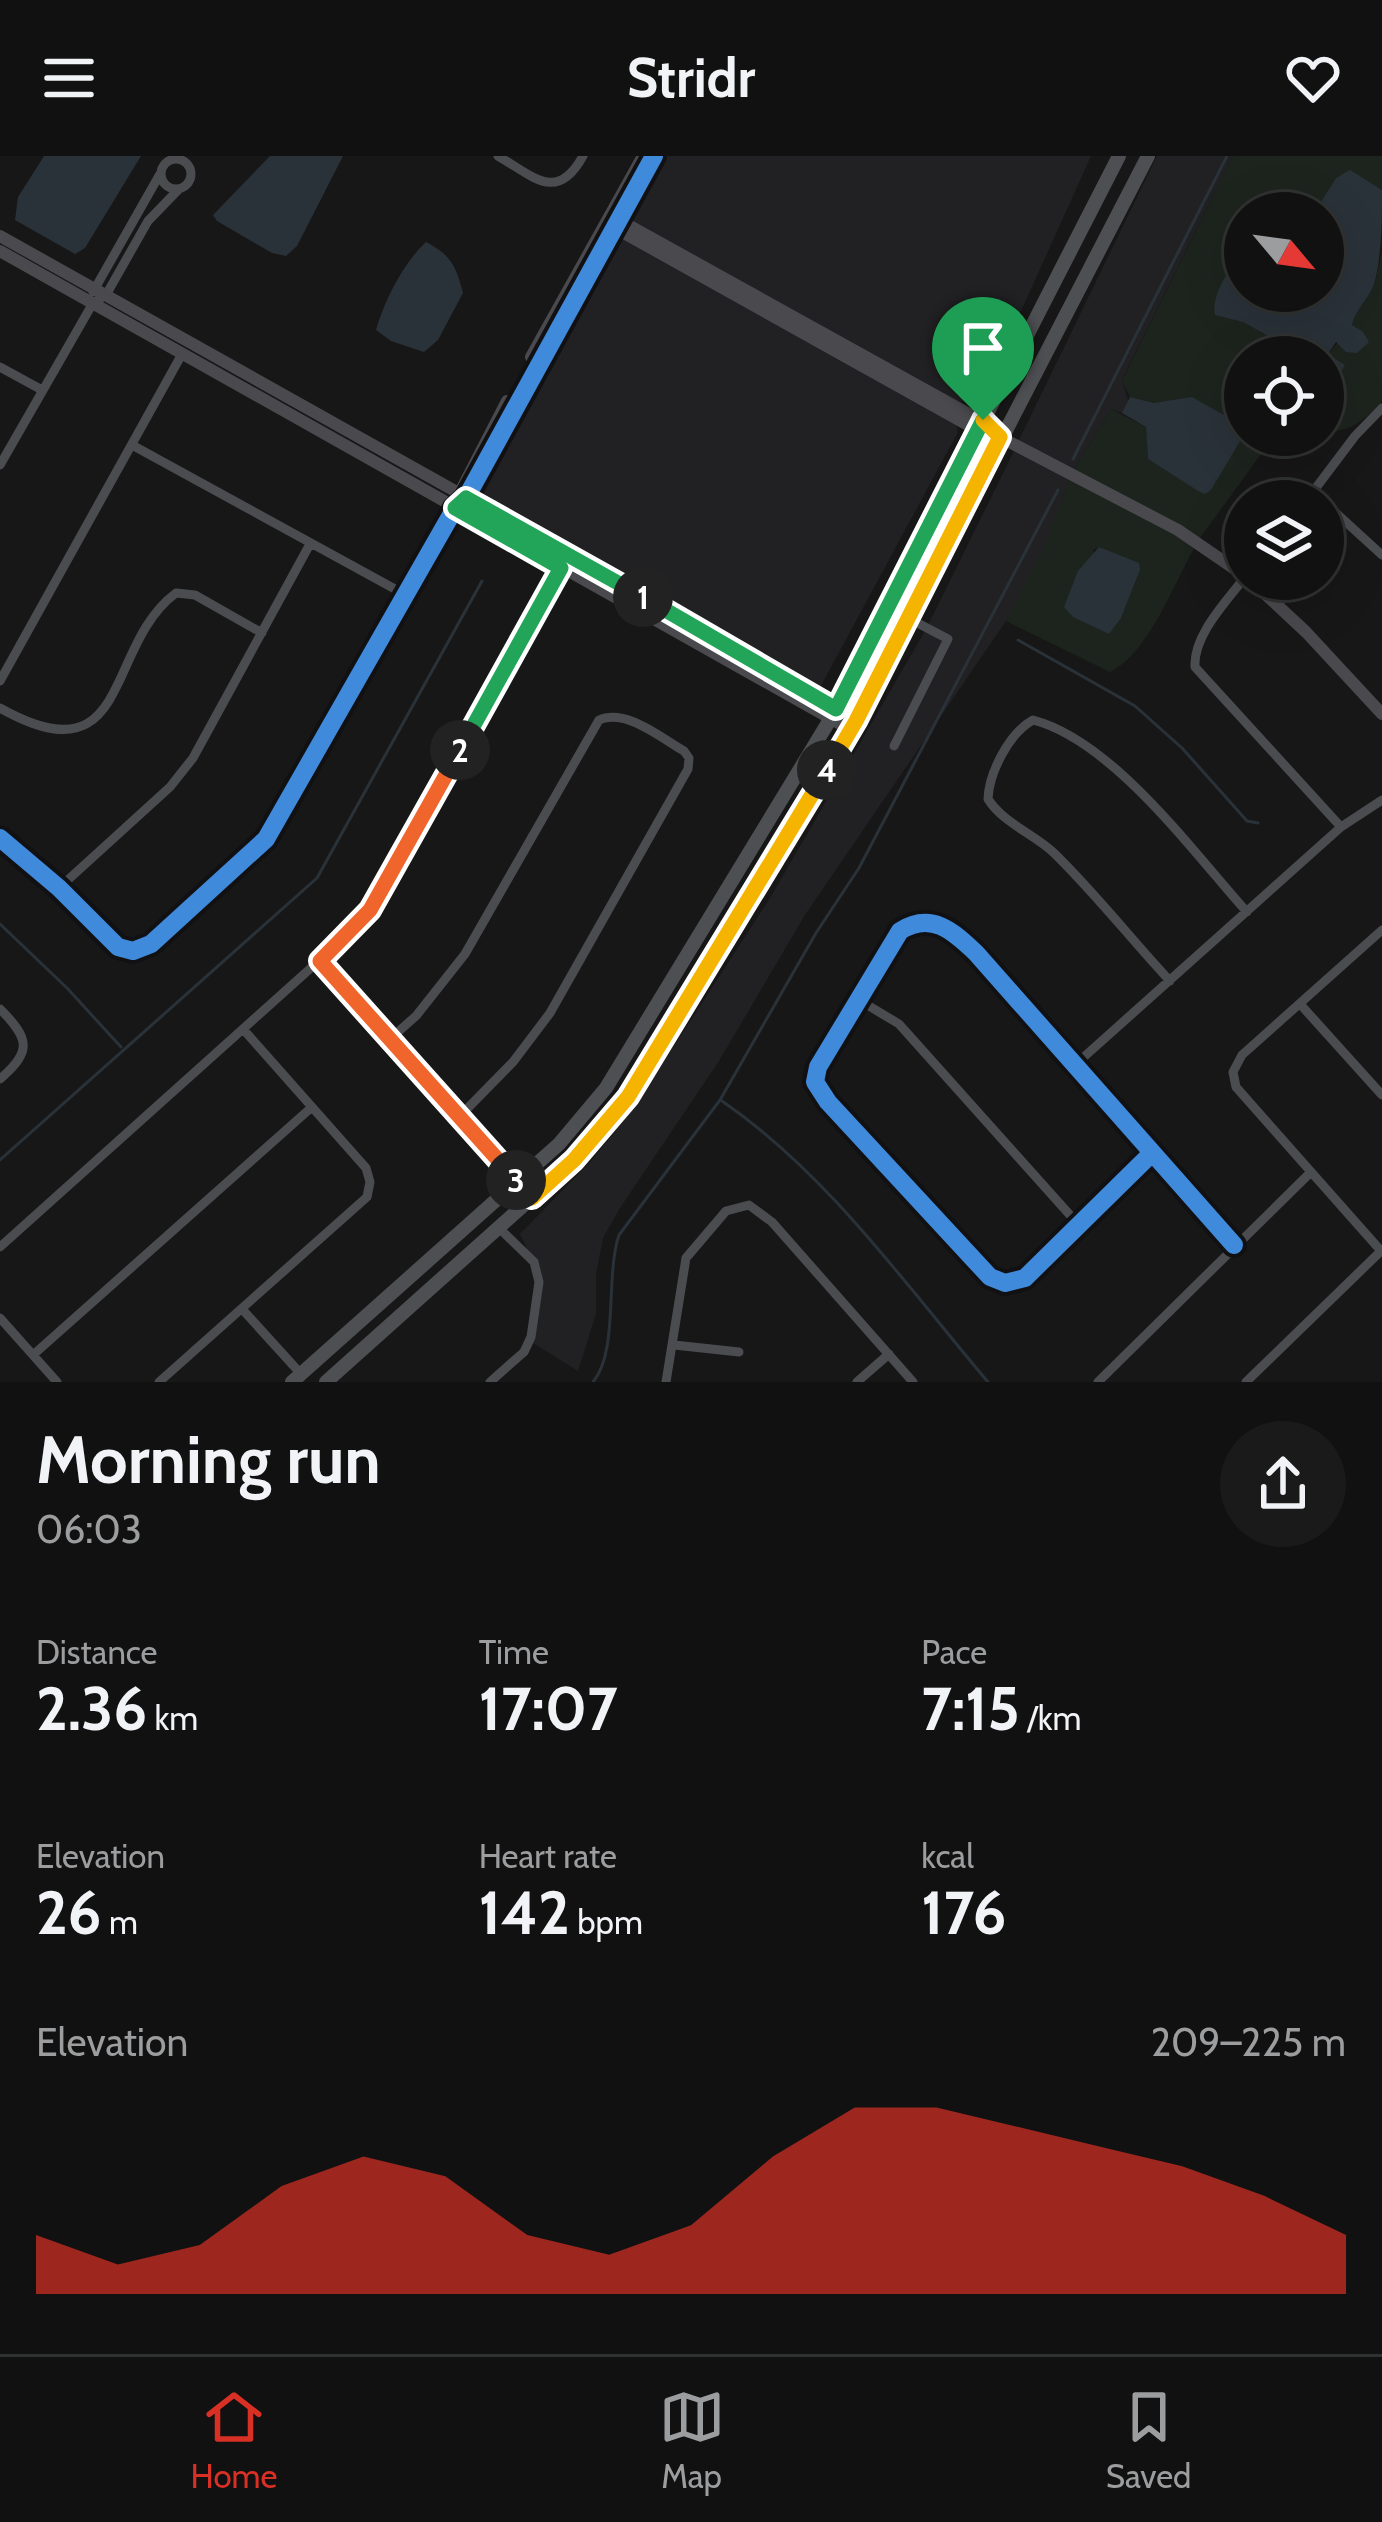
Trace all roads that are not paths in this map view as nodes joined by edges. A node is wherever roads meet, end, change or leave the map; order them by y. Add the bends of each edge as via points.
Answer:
1 (498, 156) edge
2 (584, 156) edge
3 (643, 156) edge
4 (654, 156) edge
5 (1119, 156) edge
6 (1148, 156) edge
7 (189, 159) edge
8 (160, 174) junction
9 (179, 189) junction
10 (612, 221) junction
11 (0, 236) edge
12 (0, 251) edge
13 (97, 296) junction
14 (182, 354) junction
15 (0, 367) edge
16 (42, 390) junction
17 (1382, 408) edge
18 (980, 425) junction
19 (1000, 437) junction
20 (132, 445) junction
21 (0, 465) edge
22 (1322, 480) edge
23 (459, 500) junction
24 (1344, 524) edge
25 (310, 544) junction
26 (1382, 555) edge
27 (1224, 562) edge
28 (561, 568) junction
29 (404, 594) junction
30 (1230, 600) edge
31 (1271, 600) edge
32 (908, 618) junction
33 (262, 632) junction
34 (0, 681) edge
35 (0, 708) edge
36 (833, 714) junction
37 (1382, 715) edge
38 (854, 725) junction
39 (894, 746) dead end
40 (1382, 800) edge
41 (1341, 827) junction
42 (0, 838) edge
43 (58, 888) junction
44 (1247, 912) junction
45 (1380, 936) edge
46 (320, 961) junction
47 (1170, 981) junction
48 (859, 1000) junction
49 (1300, 1004) junction
50 (0, 1009) edge
51 (243, 1029) junction
52 (390, 1039) junction
53 (1076, 1064) junction
54 (0, 1079) edge
55 (1382, 1095) edge
56 (312, 1107) junction
57 (459, 1117) junction
58 (1152, 1153) junction
59 (1311, 1172) junction
60 (518, 1182) junction
61 (532, 1198) junction
62 (1078, 1224) junction
63 (498, 1227) junction
64 (1234, 1245) junction
65 (0, 1247) edge
66 (1381, 1251) edge
67 (242, 1309) junction
68 (0, 1318) edge
69 (674, 1345) junction
70 (739, 1352) dead end
71 (889, 1354) junction
72 (33, 1355) junction
73 (297, 1378) edge
74 (57, 1382) edge
75 (158, 1382) edge
76 (326, 1382) edge
77 (490, 1382) edge
78 (667, 1382) edge
79 (857, 1382) edge
80 (914, 1382) edge
81 (1098, 1382) edge
82 (1246, 1382) edge

1 - 2 street via 557,184
3 - 10 street
4 - 10 street
5 - 18 main road
6 - 19 main road
7 - 8 street via 168,160
7 - 9 street via 189,181
8 - 9 street
8 - 13 street
9 - 13 street
10 - 18 street
10 - 23 street
11 - 13 street
12 - 13 street
13 - 14 street
13 - 16 street
13 - 23 street
14 - 20 street
14 - 23 street
15 - 16 street
16 - 21 street
17 - 22 street
18 - 19 street
18 - 36 main road
19 - 27 street
19 - 32 main road
20 - 25 street
20 - 34 street
23 - 28 street
23 - 29 street
23 - 36 street
24 - 26 street
25 - 29 street
25 - 33 street
28 - 36 street
28 - 46 street via 379,896
29 - 43 street via 266,839 151,944 122,950
30 - 41 street via 1203,637 1195,667
31 - 37 street
32 - 38 main road
32 - 39 street via 948,639
33 - 35 street via 195,595 176,593 87,723 48,731
33 - 43 street via 170,787
36 - 38 street
36 - 60 main road via 606,1088
38 - 61 main road via 628,1097
40 - 41 street
41 - 44 street
42 - 43 street
44 - 47 street
44 - 47 street via 1110,764 1049,724 1022,725 988,800 1048,847
45 - 49 street
46 - 51 street
46 - 52 street
47 - 53 street
48 - 53 street via 900,931 927,920 976,952
48 - 62 street via 899,1024
48 - 62 street via 815,1082 990,1277 1025,1278
49 - 55 street
49 - 59 street via 1241,1055 1233,1072 1235,1087
50 - 54 street via 20,1030 22,1055
51 - 56 street
51 - 65 street
52 - 57 street
52 - 57 street via 465,954 599,720 626,718 684,751 688,769 550,1013
53 - 58 street
56 - 67 street via 366,1168 367,1197
56 - 72 street
57 - 60 street
58 - 62 street
58 - 64 street
59 - 64 street
59 - 66 street
60 - 61 street
60 - 73 main road
61 - 63 main road
63 - 76 main road
63 - 77 street via 534,1262 538,1282 524,1352
64 - 81 street
66 - 82 street
67 - 73 street
67 - 75 street
68 - 72 street
69 - 70 street
69 - 71 street via 686,1258 739,1205 759,1209
69 - 78 street
71 - 79 street
71 - 80 street
72 - 74 street

